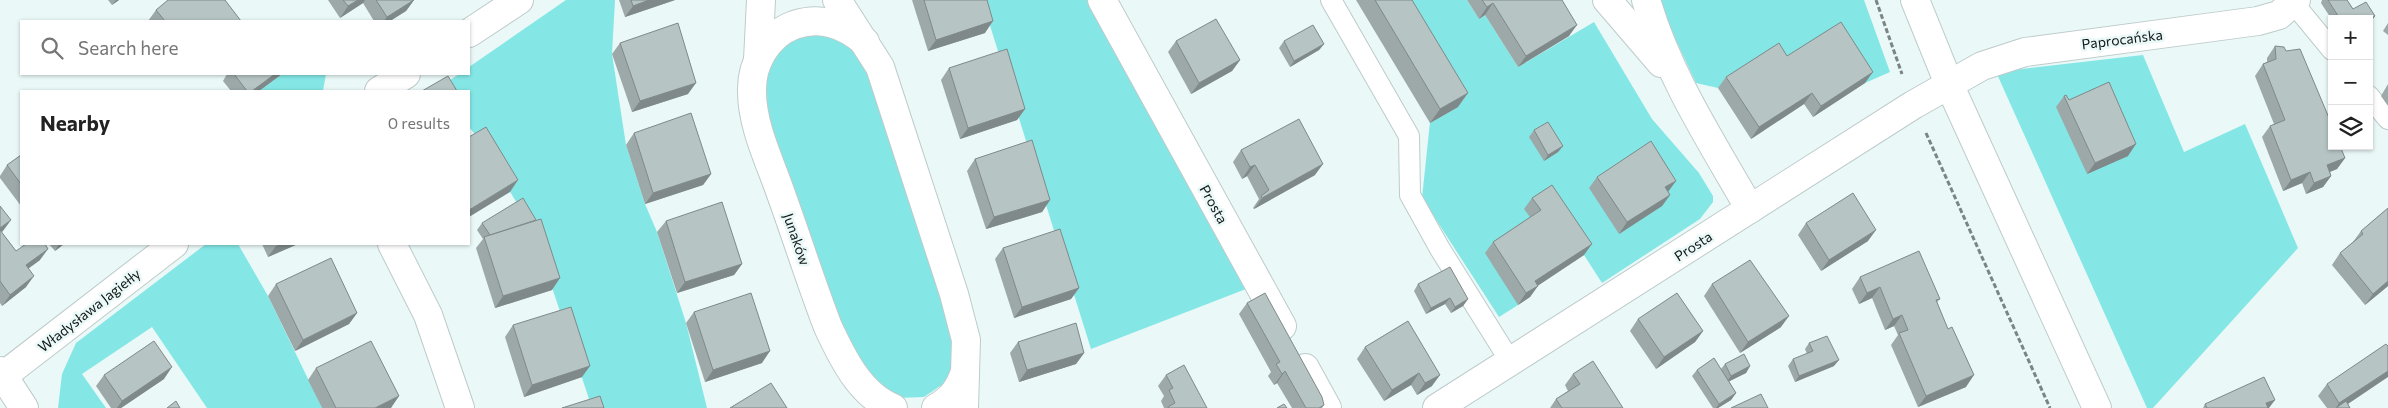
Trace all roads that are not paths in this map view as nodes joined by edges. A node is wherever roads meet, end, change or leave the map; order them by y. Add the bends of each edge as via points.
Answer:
1 (519, 0) edge
2 (761, 0) edge
3 (837, 0) edge
4 (1102, 0) edge
5 (1332, 0) edge
6 (1607, 0) edge
7 (1646, 0) edge
8 (1915, 0) edge
9 (2295, 2) edge
10 (470, 32) edge
11 (864, 42) junction
12 (2328, 45) edge
13 (758, 60) junction
14 (404, 75) edge
15 (1949, 84) junction
16 (1680, 88) junction
17 (381, 90) edge
18 (2373, 101) edge
19 (2388, 119) edge
20 (1750, 209) junction
21 (173, 245) edge
22 (393, 245) edge
23 (1510, 361) junction
24 (966, 368) junction
25 (2, 374) edge
26 (886, 406) edge
27 (24, 408) edge
28 (460, 408) edge
29 (936, 408) edge
30 (964, 408) edge
31 (1327, 408) edge
32 (1437, 408) edge
33 (2097, 408) edge

1 - 10 street
2 - 13 street, Junaków
3 - 11 street, Junaków
4 - 31 street, Prosta
5 - 23 lane via 1409,136 1410,195
6 - 16 street
7 - 16 street
8 - 15 street
9 - 12 lane
9 - 15 street, Paprocańska via 2279,15 2258,21 2025,52 1982,66
11 - 13 street, Junaków via 838,24 807,22 777,36
11 - 24 street, Junaków via 880,66 954,294 966,340
13 - 26 street, Junaków via 752,91 754,111 824,317 856,378
14 - 17 street
15 - 20 street, Prosta
15 - 33 street
16 - 20 street
18 - 19 lane
20 - 23 street, Prosta
21 - 25 street, Władysława Jagiełły
22 - 28 street via 428,315
23 - 32 street, Prosta
24 - 29 street, Junaków via 957,391
24 - 30 street, Junaków
25 - 27 street

